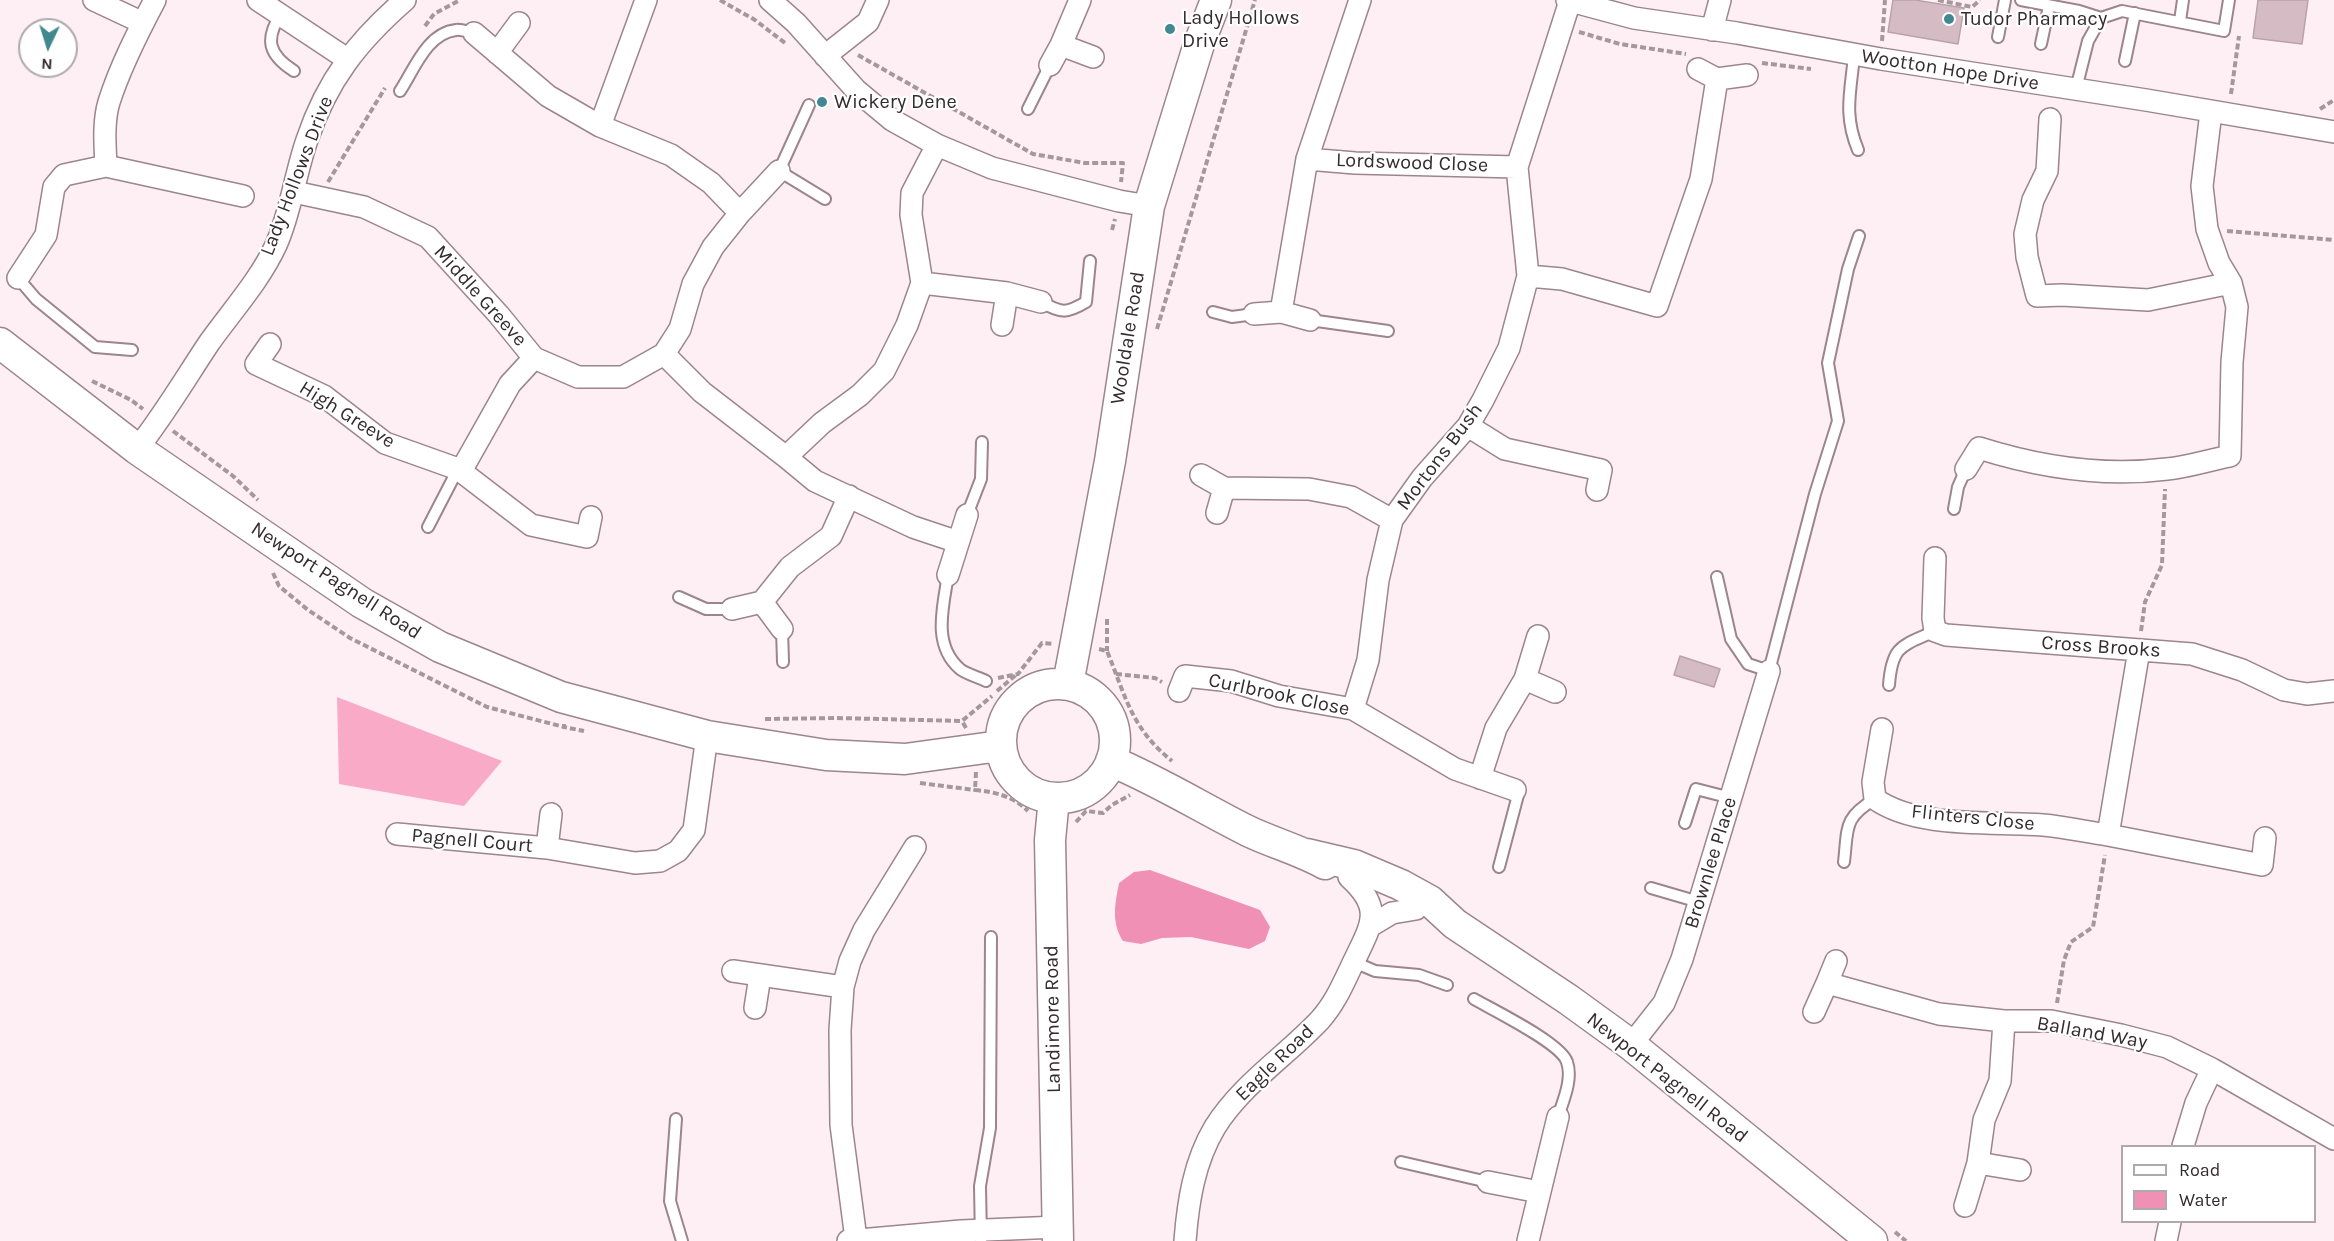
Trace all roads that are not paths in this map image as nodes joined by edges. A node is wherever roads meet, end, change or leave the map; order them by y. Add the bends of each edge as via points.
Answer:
1 (94, 0) edge
2 (155, 0) edge
3 (258, 0) edge
4 (405, 0) edge
5 (646, 0) edge
6 (770, 0) edge
7 (878, 0) edge
8 (1080, 0) edge
9 (1216, 0) edge
10 (1360, 0) edge
11 (1720, 0) edge
12 (2005, 0) edge
13 (2021, 0) edge
14 (2183, 0) edge
15 (2229, 0) edge
16 (1569, 1) edge
17 (2123, 5) edge
18 (2049, 6) junction
19 (281, 14) junction
20 (2135, 14) junction
21 (2101, 18) junction
22 (2180, 21) junction
23 (143, 23) junction
24 (519, 23) dead end
25 (1712, 30) junction
26 (474, 33) joint
27 (1998, 37) dead end
28 (2041, 44) dead end
29 (1061, 45) junction
30 (497, 53) junction
31 (1854, 55) junction
32 (825, 56) junction
33 (1093, 57) dead end
34 (347, 59) junction
35 (2125, 61) dead end
36 (1050, 65) joint
37 (1698, 69) dead end
38 (294, 71) dead end
39 (1747, 75) dead end
40 (1717, 79) junction
41 (2076, 89) junction
42 (400, 91) dead end
43 (809, 105) dead end
44 (1028, 109) dead end
45 (2220, 113) junction
46 (2050, 118) dead end
47 (600, 126) junction
48 (2334, 132) edge
49 (937, 145) junction
50 (1858, 150) dead end
51 (1308, 159) junction
52 (106, 166) junction
53 (1517, 166) junction
54 (779, 171) junction
55 (294, 192) junction
56 (243, 196) dead end
57 (825, 199) dead end
58 (1149, 206) junction
59 (740, 213) junction
60 (1859, 236) dead end
61 (1090, 261) dead end
62 (1528, 276) junction
63 (18, 278) joint
64 (922, 283) junction
65 (2231, 283) junction
66 (1007, 293) junction
67 (1041, 302) joint
68 (1212, 312) dead end
69 (1281, 312) junction
70 (1254, 314) joint
71 (1310, 320) joint
72 (1002, 325) dead end
73 (1388, 331) dead end
74 (0, 343) edge
75 (270, 344) dead end
76 (132, 350) dead end
77 (664, 354) junction
78 (534, 358) junction
79 (1468, 426) junction
80 (981, 442) dead end
81 (137, 449) junction
82 (786, 456) junction
83 (1966, 469) joint
84 (459, 470) junction
85 (1201, 475) dead end
86 (1224, 488) junction
87 (1598, 490) dead end
88 (849, 496) junction
89 (1954, 509) dead end
90 (1217, 513) dead end
91 (967, 515) joint
92 (591, 517) dead end
93 (1392, 520) junction
94 (428, 527) dead end
95 (958, 542) junction
96 (1935, 558) dead end
97 (948, 575) joint
98 (1717, 577) dead end
99 (679, 597) dead end
100 (762, 602) junction
101 (732, 609) joint
102 (782, 629) joint
103 (1935, 631) junction
104 (1538, 636) dead end
105 (2139, 650) junction
106 (783, 662) dead end
107 (1769, 671) junction
108 (1525, 679) junction
109 (986, 681) dead end
110 (1068, 684) junction
111 (1889, 685) dead end
112 (1179, 691) road end
113 (2334, 691) edge
114 (1554, 692) dead end
115 (1353, 709) junction
116 (1882, 729) dead end
117 (707, 736) junction
118 (988, 748) junction
119 (1124, 766) junction
120 (1480, 778) junction
121 (1515, 790) joint
122 (1731, 798) junction
123 (1875, 799) junction
124 (1053, 810) junction
125 (551, 814) dead end
126 (1685, 823) dead end
127 (397, 834) dead end
128 (2108, 836) junction
129 (2265, 838) dead end
130 (915, 847) dead end
131 (547, 848) junction
132 (1307, 854) junction
133 (1844, 862) dead end
134 (1499, 867) dead end
135 (1349, 877) junction
136 (1651, 888) dead end
137 (1700, 902) junction
138 (1416, 909) junction
139 (1455, 924) junction
140 (1372, 925) junction
141 (991, 937) dead end
142 (1836, 961) dead end
143 (1354, 962) junction
144 (733, 971) dead end
145 (760, 976) junction
146 (1827, 983) junction
147 (1447, 985) dead end
148 (843, 987) junction
149 (1474, 999) dead end
150 (755, 1008) dead end
151 (1814, 1012) dead end
152 (2004, 1021) junction
153 (1630, 1045) junction
154 (2212, 1069) junction
155 (1558, 1117) joint
156 (676, 1119) dead end
157 (2334, 1139) edge
158 (2183, 1145) edge
159 (1401, 1162) dead end
160 (1978, 1163) junction
161 (2020, 1170) dead end
162 (1488, 1182) joint
163 (1539, 1192) junction
164 (1965, 1206) dead end
165 (2170, 1223) edge
166 (1058, 1234) edge
167 (980, 1236) edge
168 (852, 1240) edge
169 (682, 1241) edge
170 (1185, 1241) edge
171 (1528, 1241) edge
172 (1872, 1241) edge
173 (2166, 1241) edge

1 - 23 street
2 - 23 street
3 - 19 street
4 - 34 street, Lady Hollows Drive
5 - 47 street
6 - 32 street
7 - 32 street via 868,22
8 - 29 street
9 - 58 main road, Wooldale Road
10 - 51 street, Lordswood Close
11 - 25 street
12 - 27 lane
13 - 18 lane
14 - 22 lane
15 - 22 lane via 2224,31
16 - 25 street, Wootton Hope Drive via 1634,18
16 - 53 street, Mortons Bush
17 - 20 lane
17 - 21 lane
18 - 21 lane
18 - 28 lane
19 - 34 street
19 - 38 lane via 274,25 271,44 278,61
20 - 22 lane
20 - 35 lane
21 - 41 lane via 2088,41
23 - 52 street via 109,103 104,137
24 - 30 street
25 - 31 street, Wootton Hope Drive
26 - 30 street
26 - 42 lane via 457,30 430,43
29 - 33 street
29 - 36 street
30 - 47 street via 548,96
31 - 41 street, Wootton Hope Drive
31 - 50 lane via 1848,108
32 - 49 street via 856,90 892,120
34 - 55 street, Lady Hollows Drive via 319,108
36 - 44 lane
37 - 40 street
39 - 40 street
40 - 62 street via 1701,179 1657,306 1562,279
41 - 45 street, Wootton Hope Drive
43 - 54 lane
45 - 48 street, Wootton Hope Drive
45 - 65 street via 2202,186 2207,229
46 - 65 street via 2047,171 2033,200 2025,234 2037,296 2148,300
47 - 59 street via 671,155 711,183
49 - 58 street via 992,168
49 - 64 street via 912,193
51 - 53 street, Lordswood Close
51 - 69 street, Lordswood Close
52 - 56 street
52 - 63 street via 64,175 54,187 46,234
53 - 62 street, Mortons Bush
54 - 57 lane
54 - 59 street, Middle Greeve
55 - 78 street, Middle Greeve via 364,207 428,237
55 - 81 street, Lady Hollows Drive via 276,246
58 - 110 main road, Wooldale Road via 1110,461
59 - 77 street, Middle Greeve via 713,248 693,284 680,329
60 - 107 lane via 1828,363 1838,421
61 - 67 lane via 1086,302 1073,310 1058,312
62 - 79 street, Mortons Bush via 1509,348
63 - 76 lane via 36,299 95,347
64 - 66 street
64 - 82 street via 884,371
65 - 83 street via 2237,307 2230,456 2166,469 2119,471 2067,469 1978,448
66 - 67 street
66 - 72 street
68 - 70 lane via 1232,317
69 - 70 street
69 - 71 street
71 - 73 lane
74 - 81 main road, Newport Pagnell Road
75 - 84 street, High Greeve via 256,364 324,396 385,443
77 - 78 street, Middle Greeve via 623,377 578,377
77 - 82 street via 702,392
78 - 84 street via 510,384
79 - 87 street via 1505,449 1601,470
79 - 93 street, Mortons Bush via 1422,478
80 - 91 lane via 981,479
81 - 117 main road, Newport Pagnell Road via 362,603 440,647 561,697
82 - 88 street via 815,481
83 - 89 lane
84 - 92 street, High Greeve via 531,525 587,537
84 - 94 lane
85 - 86 street
86 - 90 street
86 - 93 street via 1309,489 1351,497
88 - 95 street via 913,527
88 - 100 street via 831,536 790,567
91 - 95 street
93 - 115 street, Mortons Bush via 1378,580 1368,660
95 - 97 street
96 - 103 street
97 - 109 lane via 940,628 946,652 961,670
98 - 107 lane via 1731,639 1748,664
99 - 101 lane via 706,609
100 - 101 street
100 - 102 street
102 - 106 lane
103 - 105 street, Cross Brooks
103 - 111 lane via 1903,645 1895,653
104 - 108 street
105 - 113 street, Cross Brooks via 2192,654 2242,670 2284,690 2307,694
105 - 128 street
107 - 122 street, Brownlee Place
108 - 114 street
108 - 120 street via 1496,728
110 - 118 main road via 1047,684 1027,692 1011,706
110 - 119 main road via 1087,691 1102,704 1112,722
112 - 115 street, Curlbrook Close via 1185,676 1208,678
115 - 120 street, Curlbrook Close via 1455,769
116 - 123 street via 1873,782
117 - 118 main road, Newport Pagnell Road via 826,755 905,759
117 - 131 street, Pagnell Court via 694,830 678,851 660,861 635,863
118 - 124 main road via 1017,782
119 - 124 main road
119 - 132 main road, Newport Pagnell Road via 1250,832
120 - 121 street, Curlbrook Close
121 - 134 lane via 1518,795
122 - 126 lane via 1696,789
122 - 137 street, Brownlee Place
123 - 128 street, Flinters Close via 1888,808 1928,818 2045,825
123 - 133 lane via 1854,813 1848,825
124 - 166 main road, Landimore Road via 1050,852
125 - 131 street, Pagnell Court
127 - 131 street, Pagnell Court
128 - 129 street, Flinters Close via 2262,865
130 - 148 street via 864,930
132 - 135 main road, Newport Pagnell Road
132 - 139 main road, Newport Pagnell Road via 1354,865 1401,885 1430,901
135 - 138 main road, Newport Pagnell Road
135 - 140 street via 1363,889 1370,904
136 - 137 lane
137 - 153 street, Brownlee Place via 1664,1003
138 - 139 main road, Newport Pagnell Road
138 - 140 street via 1392,913
139 - 153 main road, Newport Pagnell Road
140 - 143 street, Eagle Road
141 - 167 lane via 990,1128 980,1186
142 - 146 street
143 - 147 lane via 1375,971 1419,975
143 - 170 street, Eagle Road via 1340,994 1320,1019 1238,1095 1214,1129 1197,1166
144 - 145 street
145 - 148 street
145 - 150 street
146 - 151 street
146 - 152 street, Balland Way via 1939,1014
148 - 168 street via 841,1125
149 - 155 lane via 1553,1045 1567,1061 1568,1080
152 - 154 street, Balland Way via 2051,1021 2121,1035 2167,1047
152 - 160 street via 2000,1081 1984,1120
153 - 172 main road, Newport Pagnell Road
154 - 157 street, Balland Way
154 - 158 street
155 - 163 street
156 - 169 lane via 670,1201
159 - 162 lane
160 - 161 street
160 - 164 street
162 - 163 street
163 - 171 street
165 - 173 street
166 - 167 street
167 - 168 street

